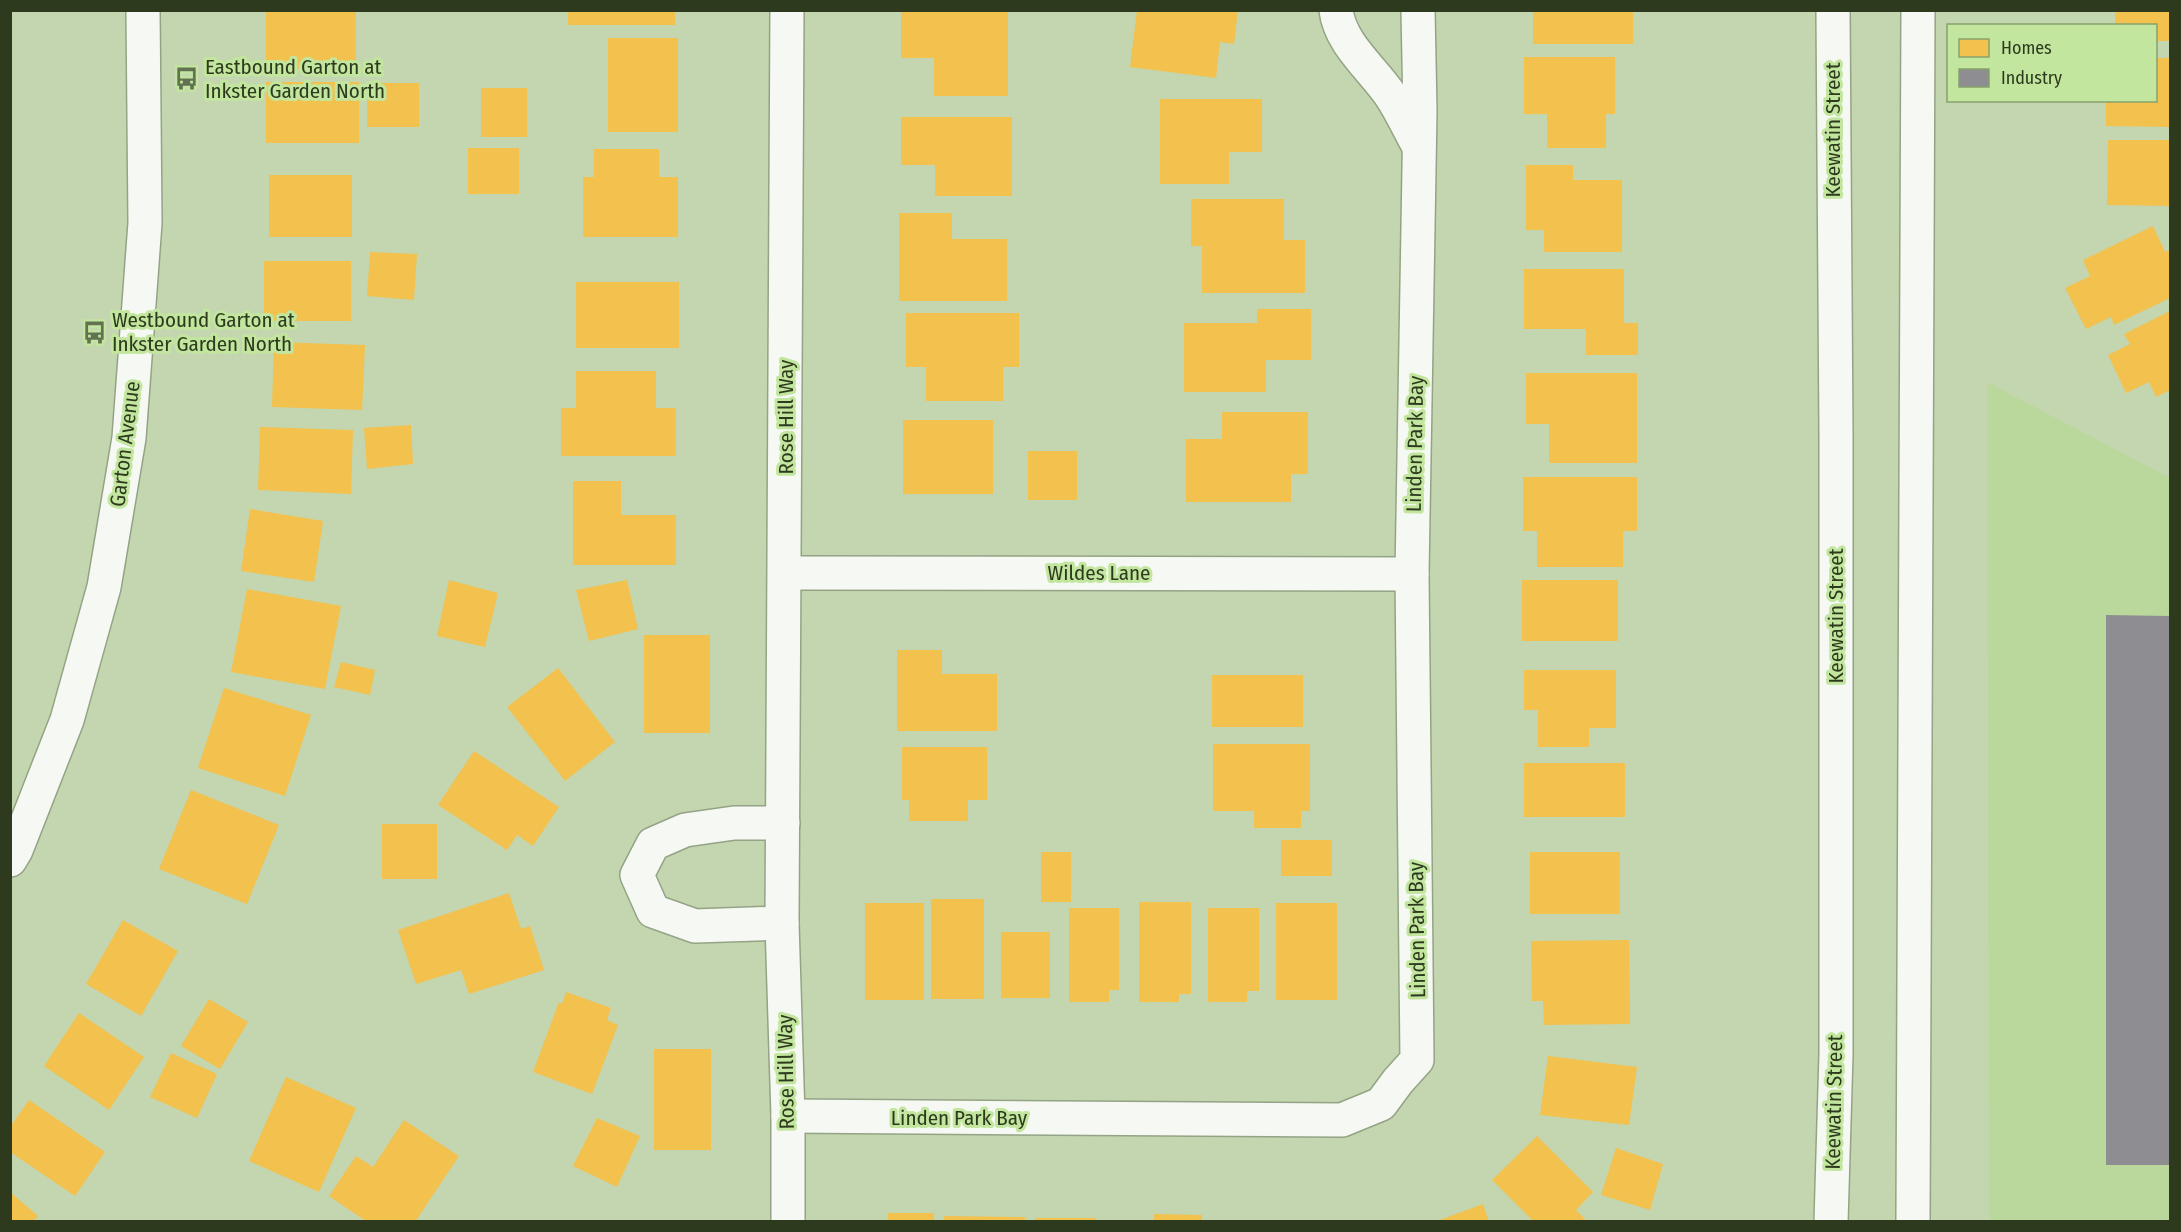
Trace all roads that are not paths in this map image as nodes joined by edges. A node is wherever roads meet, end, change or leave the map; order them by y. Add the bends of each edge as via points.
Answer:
1 (143, 10) edge
2 (786, 10) edge
3 (1336, 10) edge
4 (1418, 10) edge
5 (1833, 10) edge
6 (1918, 10) edge
7 (1419, 146) junction
8 (785, 573) junction
9 (1412, 574) junction
10 (783, 823) junction
11 (10, 860) edge
12 (782, 923) junction
13 (788, 1116) junction
14 (788, 1221) edge
15 (1832, 1221) edge
16 (1913, 1221) edge

1 - 11 street, Garton Avenue via 145,223 129,438 104,587 67,720
2 - 8 street, Rose Hill Way
3 - 7 street via 1337,24 1391,96
4 - 7 street, Linden Park Bay
5 - 15 street, Keewatin Street via 1836,1054
6 - 16 street
7 - 9 street, Linden Park Bay
8 - 9 street, Wildes Lane
8 - 10 street, Rose Hill Way
9 - 13 street, Linden Park Bay via 1417,1060 1381,1104 1342,1120
10 - 12 street, Rose Hill Way
10 - 12 street via 734,823 685,830 653,844 637,875 653,911 695,926
12 - 13 street, Rose Hill Way
13 - 14 street, Rose Hill Way

